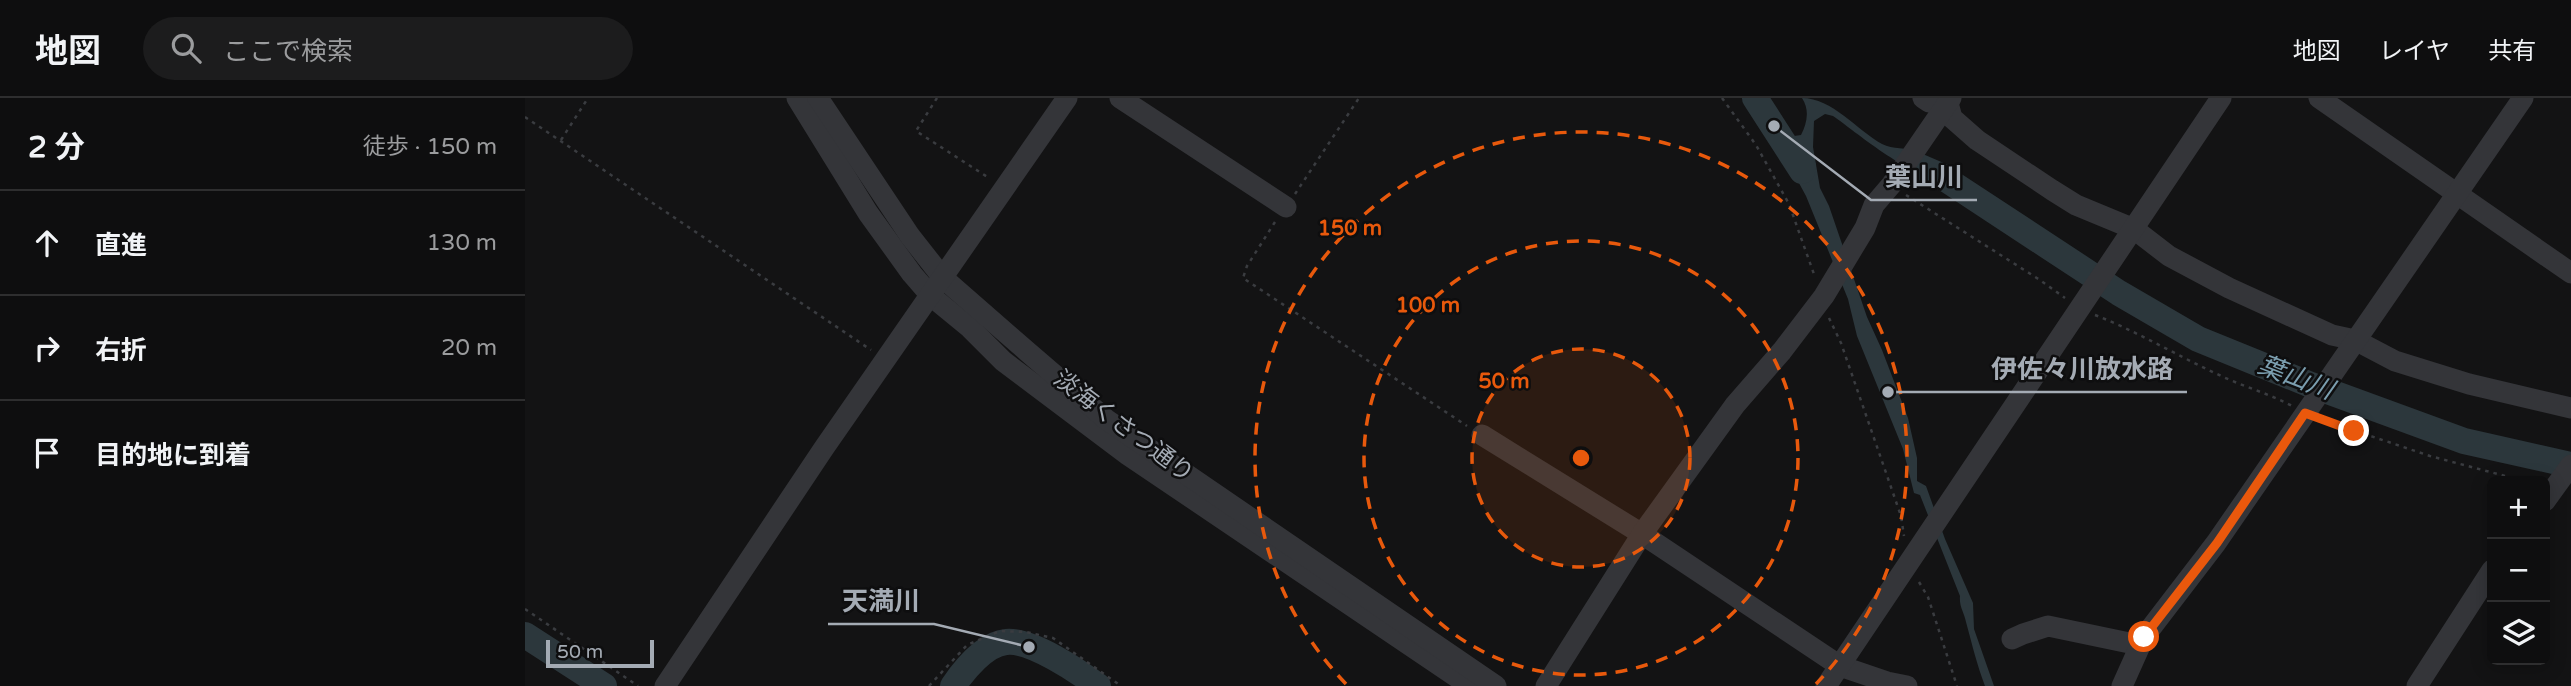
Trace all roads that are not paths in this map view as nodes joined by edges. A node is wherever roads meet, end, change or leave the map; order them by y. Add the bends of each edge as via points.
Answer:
1 (797, 98) edge
2 (818, 98) edge
3 (1067, 98) edge
4 (1119, 98) edge
5 (1923, 98) edge
6 (2221, 98) edge
7 (2319, 98) edge
8 (2523, 98) edge
9 (1949, 101) edge
10 (2456, 192) junction
11 (1286, 207) road end
12 (2134, 229) junction
13 (2571, 273) edge
14 (943, 278) junction
15 (931, 296) junction
16 (2354, 342) junction
17 (2571, 408) edge
18 (1482, 435) road end
19 (2571, 466) edge
20 (2550, 494) edge
21 (1642, 534) junction
22 (2487, 578) edge
23 (2012, 639) dead end
24 (2139, 645) junction
25 (1840, 666) junction
26 (665, 686) edge
27 (1470, 686) edge
28 (1496, 686) edge
29 (1546, 686) edge
30 (1826, 686) edge
31 (1907, 686) edge
32 (2122, 686) edge
33 (2417, 686) edge

1 - 15 street, 淡海くさつ通り via 868,213
2 - 14 street, 淡海くさつ通り
3 - 14 street
4 - 11 street
5 - 9 street
6 - 12 street
7 - 10 street
8 - 10 street
9 - 12 street via 1952,118 1988,147 2076,205
9 - 21 street via 1874,205 1821,300 1735,405
10 - 13 street
10 - 16 street
12 - 16 street via 2169,256 2229,288
12 - 25 street
14 - 15 street
14 - 28 street, 淡海くさつ通り via 1107,420
15 - 26 street
15 - 27 street, 淡海くさつ通り via 1003,361 1128,455
16 - 17 street via 2429,373
16 - 24 street via 2217,543
18 - 21 street
19 - 20 street
21 - 25 street
21 - 29 street
22 - 33 street
23 - 24 street via 2048,626
24 - 32 street
25 - 30 street
25 - 31 street

